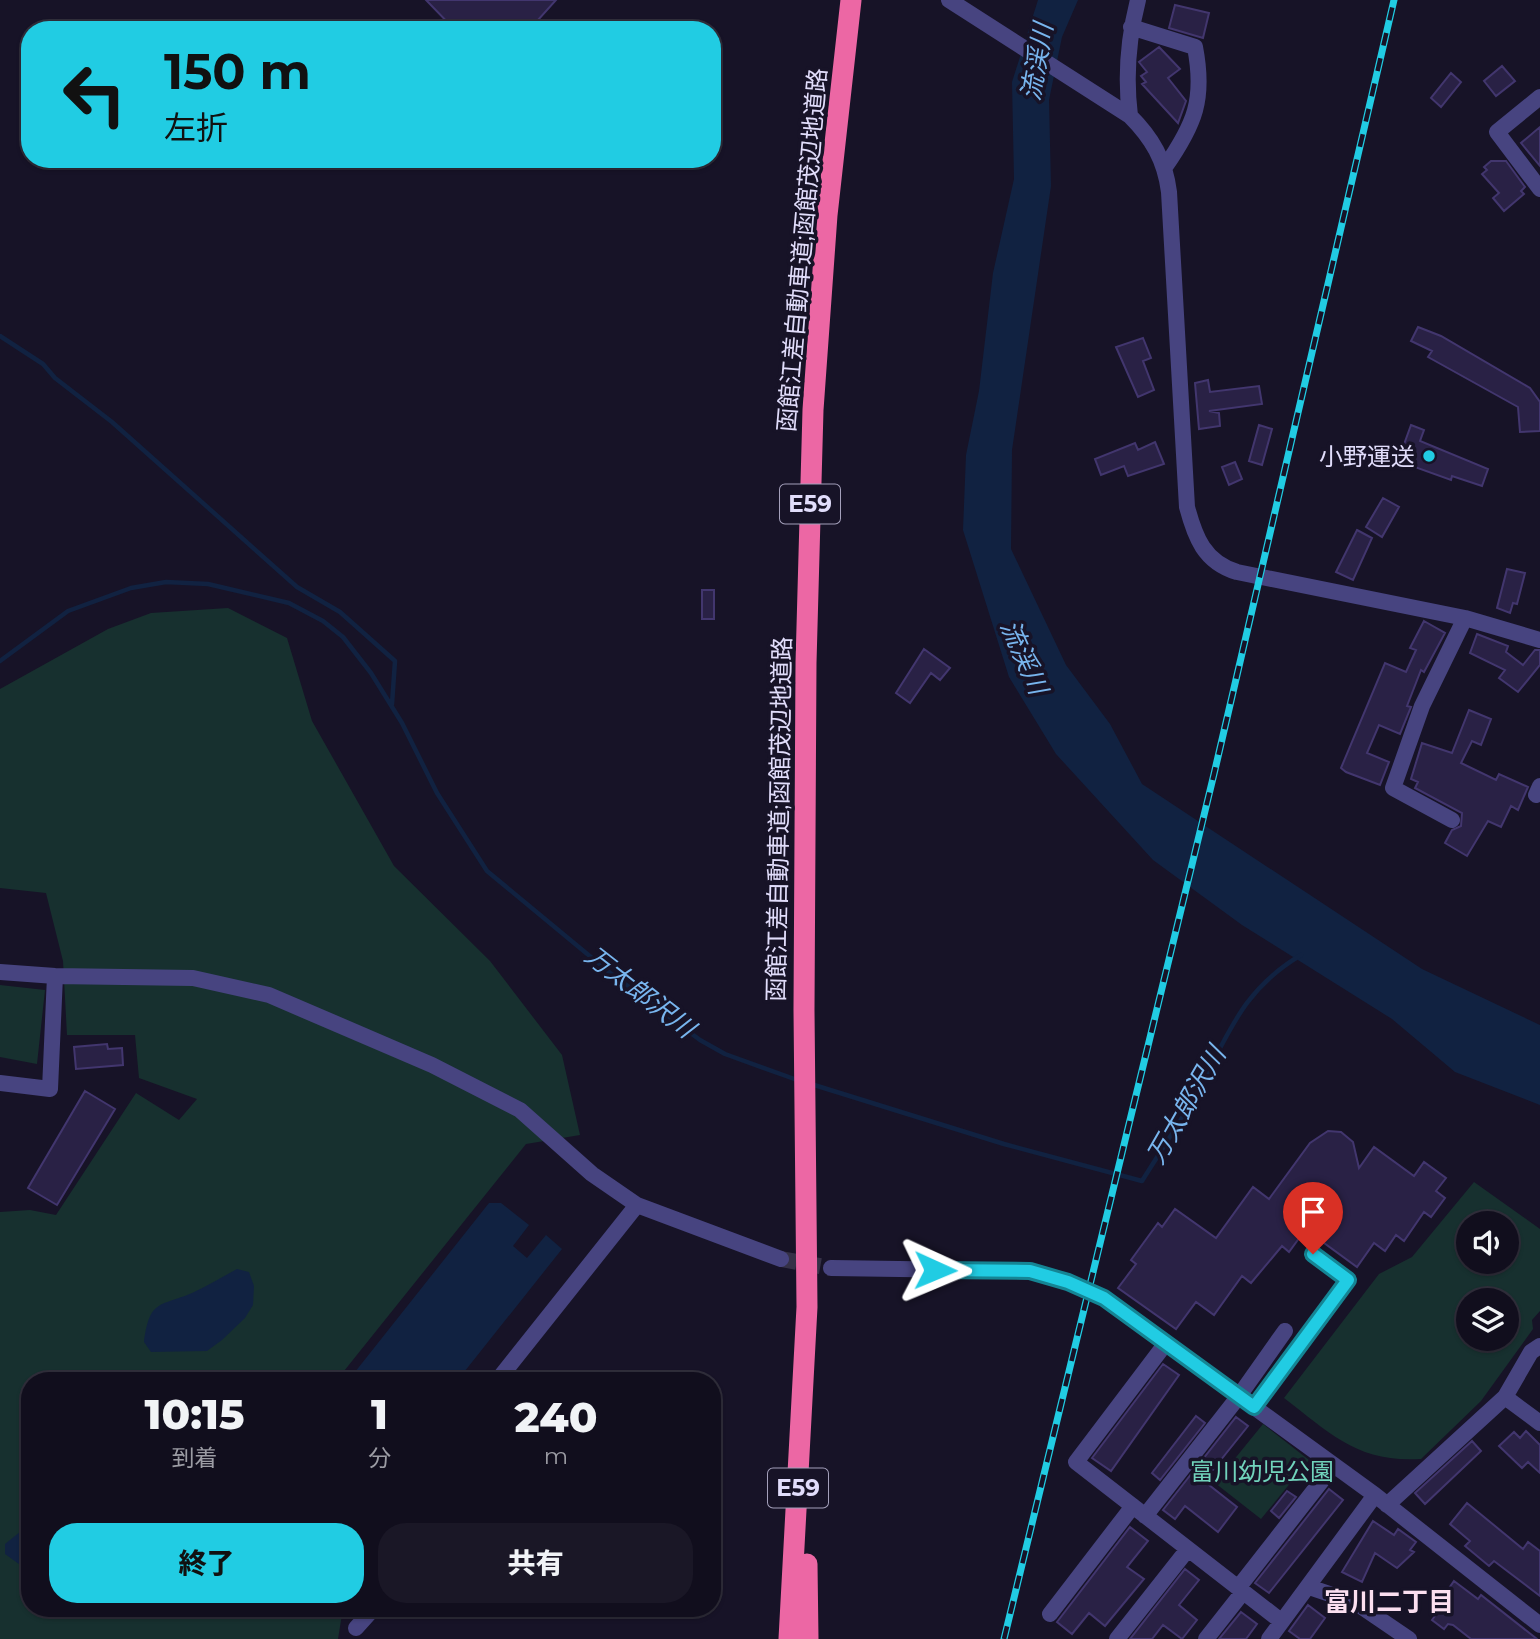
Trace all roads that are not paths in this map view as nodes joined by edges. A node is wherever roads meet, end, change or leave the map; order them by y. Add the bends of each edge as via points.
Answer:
1 (851, 0) edge
2 (949, 0) edge
3 (1139, 0) edge
4 (1131, 27) junction
5 (1540, 97) edge
6 (1130, 116) junction
7 (1165, 167) junction
8 (1540, 189) edge
9 (1465, 618) junction
10 (1540, 640) edge
11 (1452, 820) dead end
12 (0, 972) edge
13 (55, 976) junction
14 (0, 1083) edge
15 (638, 1205) junction
16 (1313, 1254) dead end
17 (781, 1259) tunnel mouth
18 (831, 1268) tunnel mouth
19 (1285, 1331) dead end
20 (1166, 1343) junction
21 (1540, 1346) edge
22 (805, 1355) junction
23 (504, 1372) edge
24 (1239, 1396) junction
25 (1505, 1397) junction
26 (1254, 1407) junction
27 (1540, 1423) edge
28 (1334, 1465) junction
29 (1381, 1500) junction
30 (1139, 1511) junction
31 (1188, 1549) junction
32 (1310, 1587) junction
33 (1240, 1590) junction
34 (1050, 1614) dead end
35 (366, 1617) edge
36 (1281, 1622) junction
37 (1540, 1625) edge
38 (356, 1628) dead end
39 (789, 1633) edge
40 (808, 1639) edge
41 (1117, 1639) edge
42 (1206, 1639) edge
43 (1269, 1639) edge
44 (1409, 1639) edge

1 - 22 highway, 函館江差自動車道;函館茂辺地道路 / E59 via 827,215 813,410 806,663
2 - 6 street
3 - 4 street
4 - 6 street via 1126,82
4 - 7 street via 1195,47 1201,76 1198,109 1185,139
5 - 8 street via 1497,132
6 - 7 street via 1153,142
7 - 9 street via 1187,507 1202,548 1224,568 1237,572
9 - 10 street
9 - 11 street via 1422,706 1393,788
12 - 13 street
13 - 14 street via 50,1089
13 - 15 street via 193,978 269,995 432,1065 520,1110 592,1174
15 - 17 street
15 - 23 street
16 - 26 street via 1348,1280
18 - 20 street via 1030,1271 1104,1298
19 - 24 street
20 - 24 street
20 - 30 street via 1076,1462
21 - 25 street via 1531,1352
22 - 39 highway, 函館江差自動車道;函館茂辺地道路 / E59
22 - 40 highway
24 - 26 street
24 - 30 street
25 - 27 street
25 - 29 street
26 - 28 street
28 - 29 street
28 - 33 street
29 - 32 street
29 - 37 street
30 - 31 street
30 - 34 street
31 - 33 street
31 - 41 street
32 - 36 street
32 - 44 street via 1356,1603
33 - 36 street
33 - 42 street
35 - 38 street
36 - 43 street

